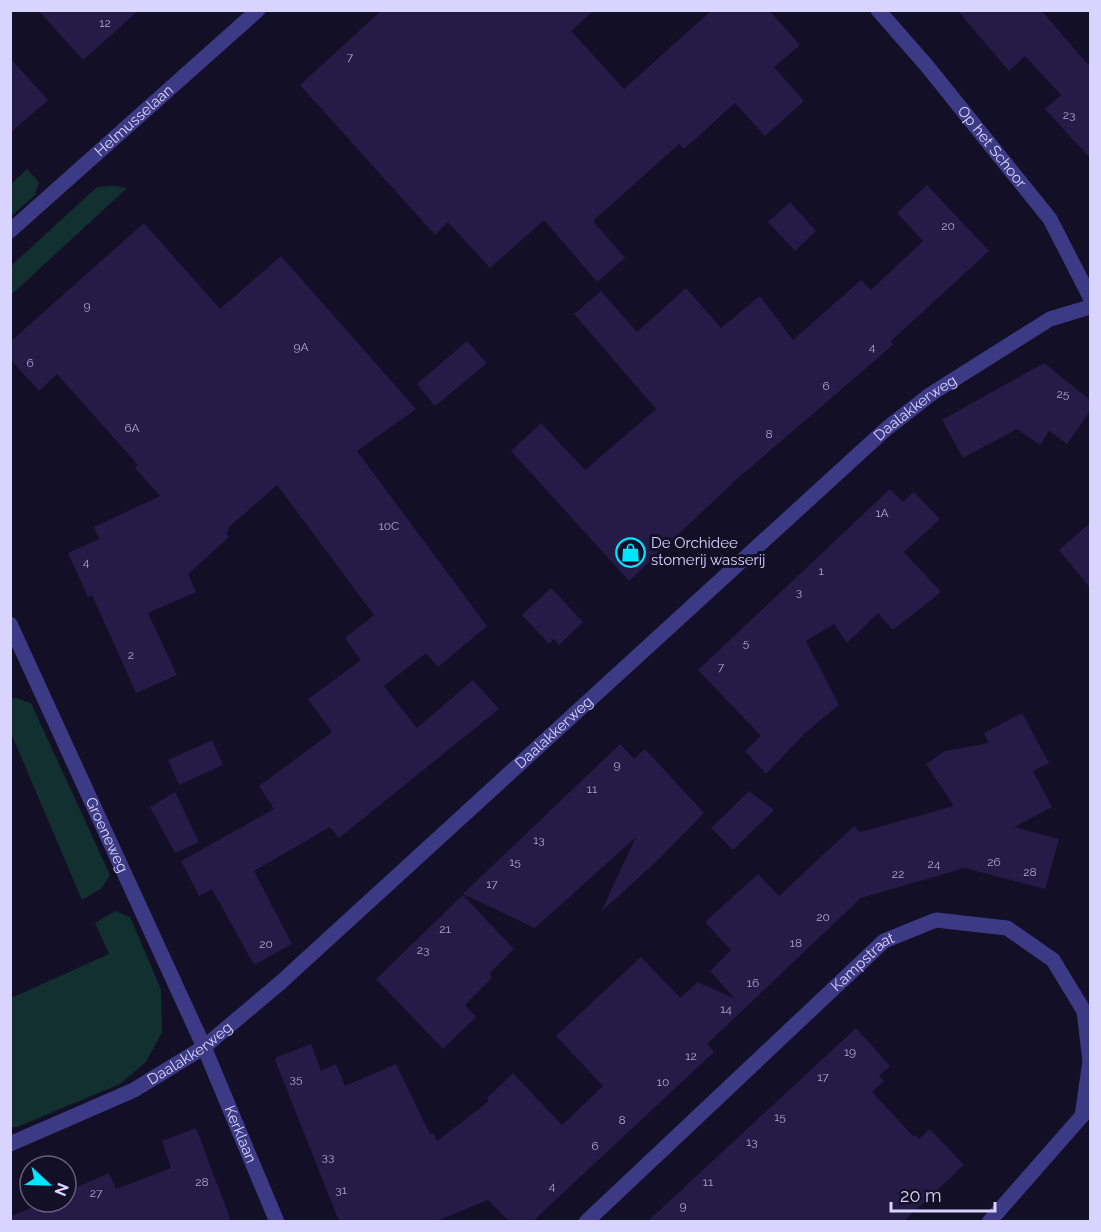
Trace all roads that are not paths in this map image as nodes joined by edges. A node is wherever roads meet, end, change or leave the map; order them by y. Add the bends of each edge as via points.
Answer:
1 (258, 10) edge
2 (878, 10) edge
3 (10, 231) edge
4 (1090, 297) edge
5 (1090, 307) edge
6 (10, 624) edge
7 (204, 1047) junction
8 (1086, 1117) edge
9 (10, 1144) edge
10 (276, 1221) edge
11 (586, 1221) edge
12 (989, 1221) edge

1 - 3 street, Helmusselaan
2 - 4 street, Op het Schoor via 1050,219
5 - 7 street, Daalakkerweg via 1050,319 931,394 886,429 288,975
6 - 7 street, Groeneweg
7 - 9 street, Daalakkerweg via 135,1090
7 - 10 street, Kerklaan
8 - 11 street, Kampstraat via 1090,1061 1084,1011 1053,960 1007,928 936,920 884,941
8 - 12 street

